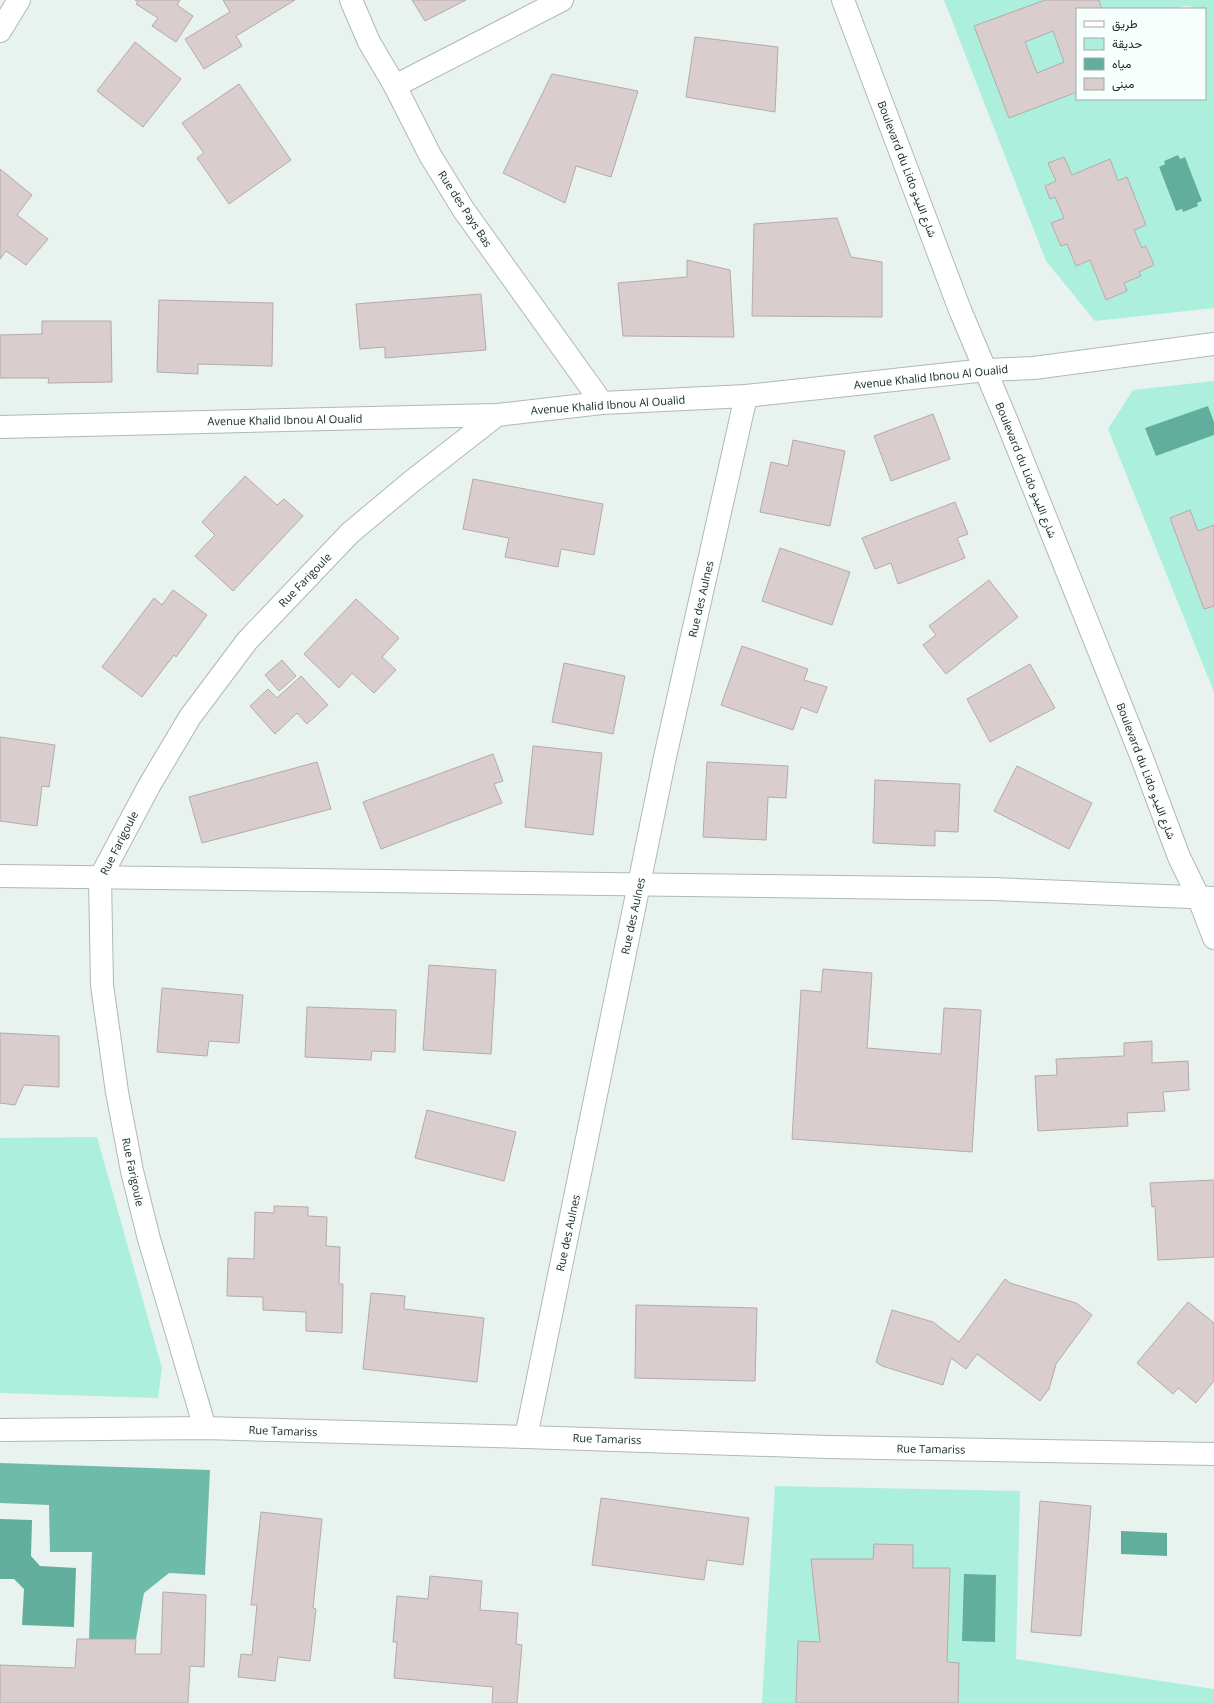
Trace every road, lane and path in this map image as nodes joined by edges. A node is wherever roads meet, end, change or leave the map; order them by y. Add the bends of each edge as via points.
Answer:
1 (19, 0) edge
2 (351, 0) edge
3 (562, 0) edge
4 (843, 0) edge
5 (0, 31) edge
6 (394, 86) junction
7 (1214, 344) edge
8 (986, 370) junction
9 (746, 396) junction
10 (602, 403) junction
11 (497, 415) junction
12 (0, 427) edge
13 (0, 876) edge
14 (100, 878) junction
15 (639, 885) junction
16 (1206, 897) edge
17 (1214, 938) edge
18 (205, 1428) junction
19 (0, 1430) edge
20 (526, 1437) junction
21 (1214, 1454) edge

1 - 5 street
2 - 6 street, Rue des Pays Bas via 369,42
3 - 6 street
4 - 8 street, Boulevard du Lido شارع الليدو via 960,310
6 - 10 street, Rue des Pays Bas via 430,155 463,209
7 - 8 street, Avenue Khalid Ibnou Al Oualid via 1034,368
8 - 9 street, Avenue Khalid Ibnou Al Oualid
8 - 16 street, Boulevard du Lido شارع الليدو via 1142,758 1179,857
9 - 10 street, Avenue Khalid Ibnou Al Oualid
9 - 15 street, Rue des Aulnes
10 - 11 street, Avenue Khalid Ibnou Al Oualid
11 - 12 street, Avenue Khalid Ibnou Al Oualid
11 - 14 street, Rue Farigoule via 350,533 247,641 190,718 149,786
13 - 14 street
14 - 15 street
14 - 18 street, Rue Farigoule via 102,985 130,1164 149,1239
15 - 16 street via 994,889
15 - 20 street, Rue des Aulnes
16 - 17 street, Boulevard du Lido شارع الليدو
18 - 19 street, Rue Tamariss
18 - 20 street, Rue Tamariss
20 - 21 street, Rue Tamariss via 843,1448

